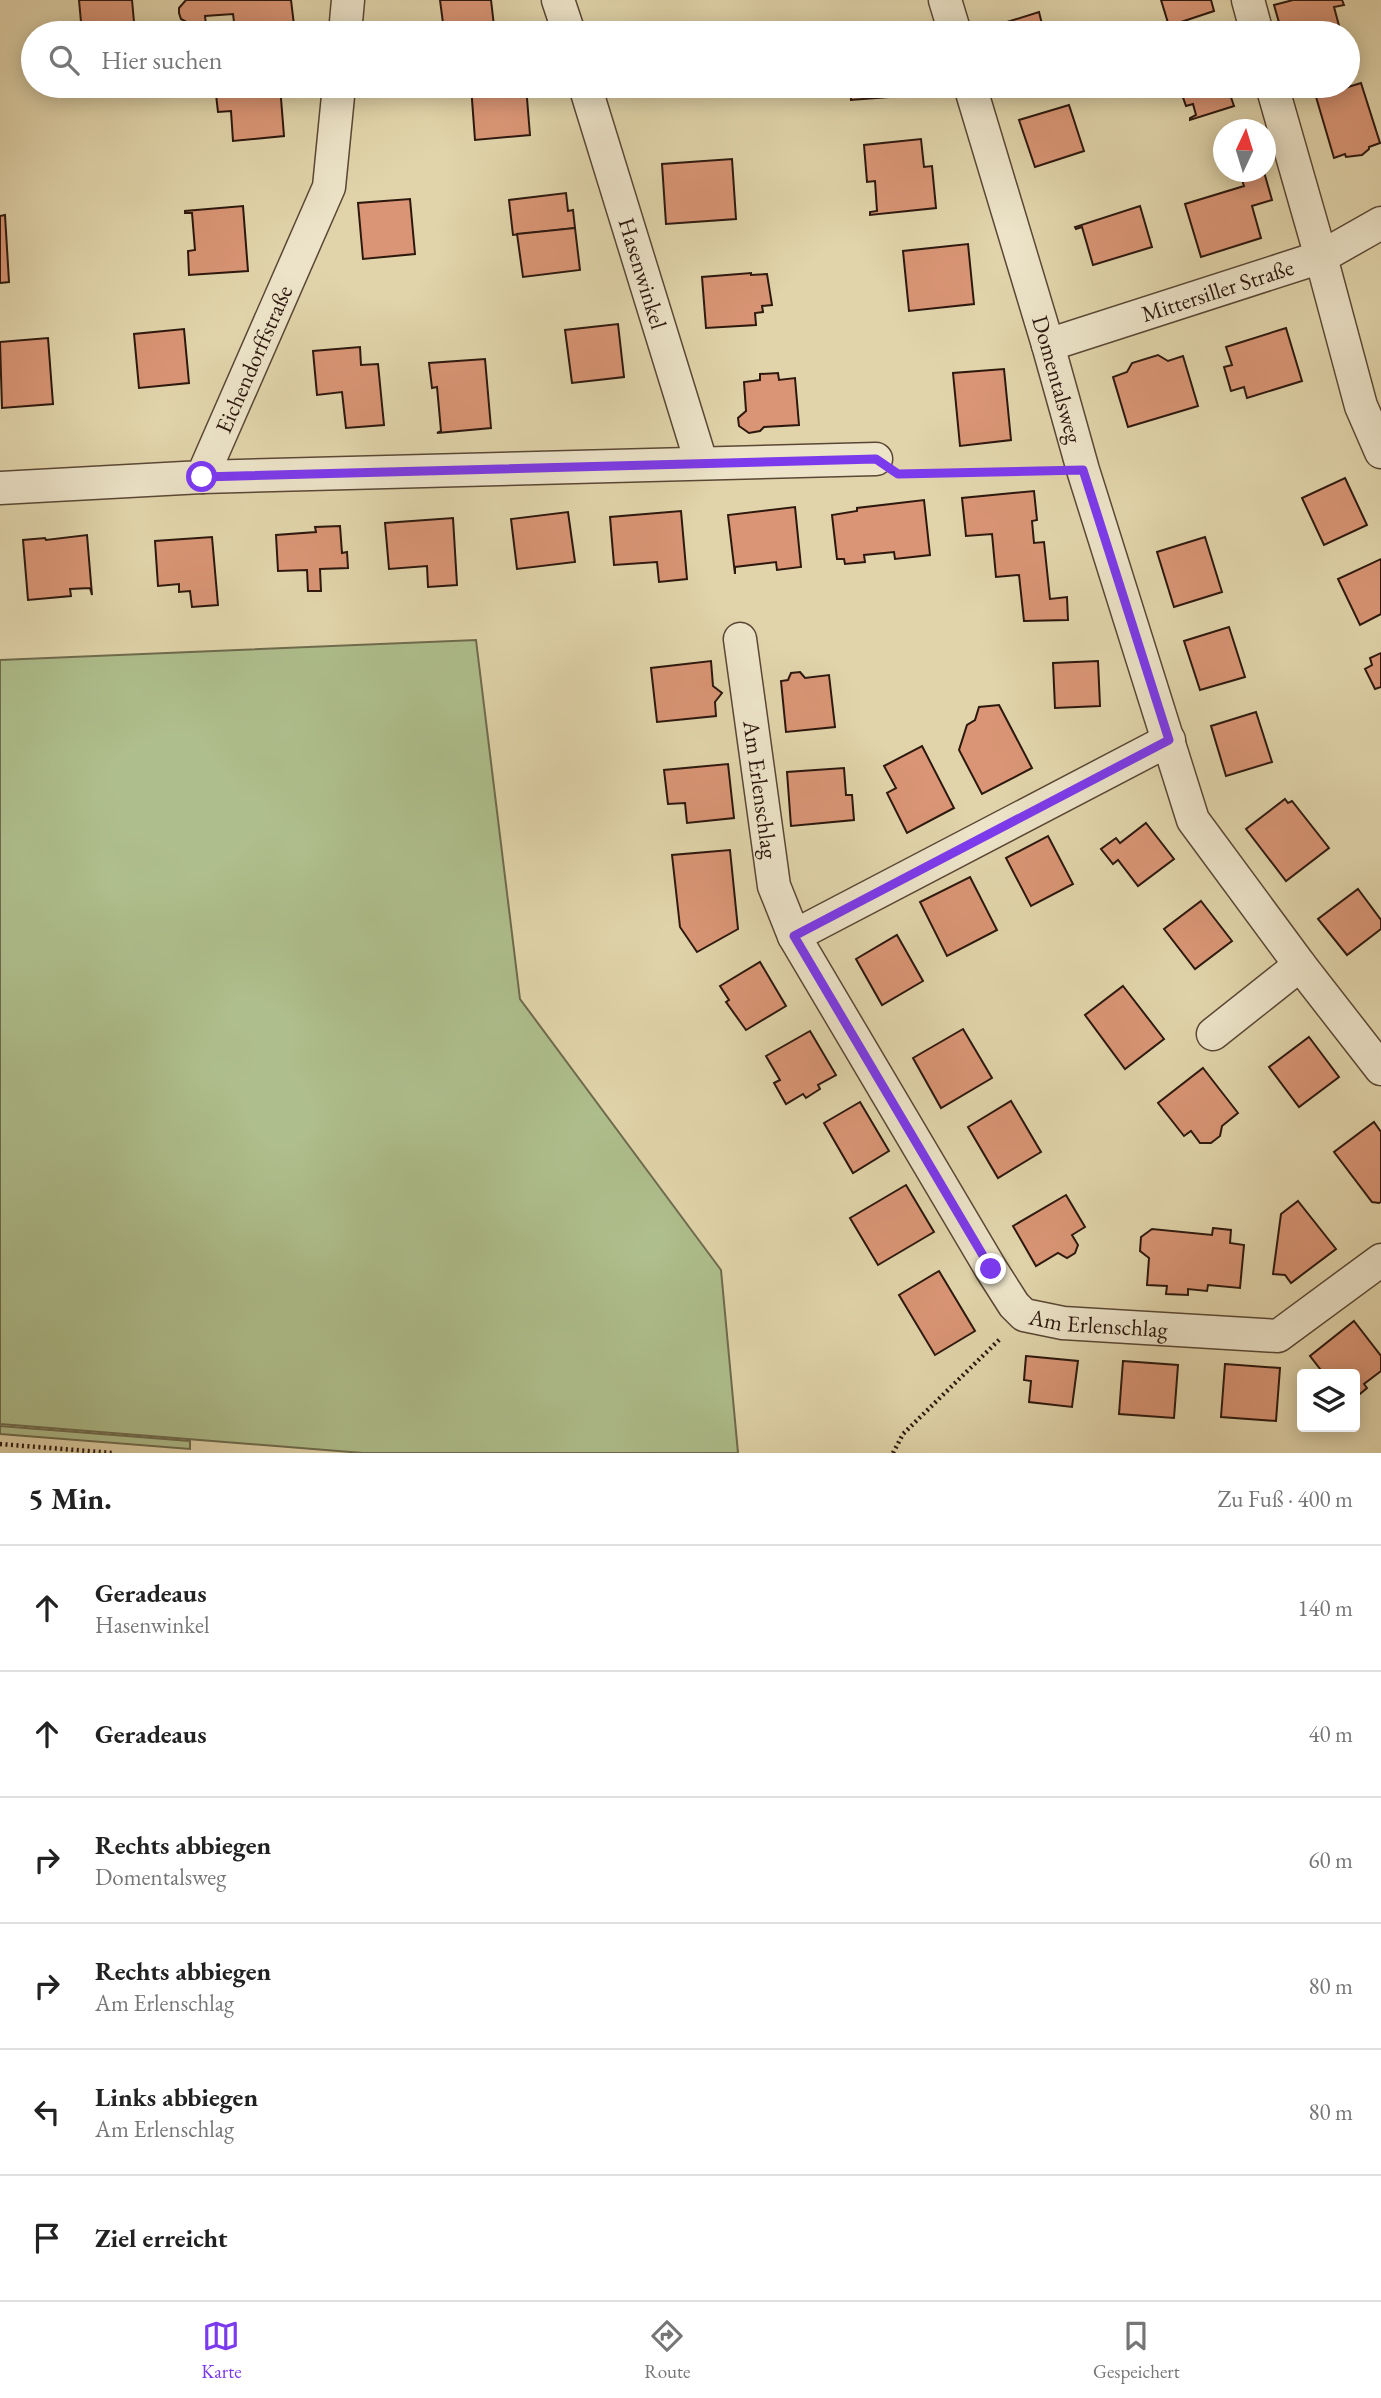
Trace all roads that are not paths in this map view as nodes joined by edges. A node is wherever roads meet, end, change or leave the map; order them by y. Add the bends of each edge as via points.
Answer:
1 (348, 0) edge
2 (558, 0) edge
3 (944, 0) edge
4 (1248, 0) edge
5 (346, 21) edge
6 (565, 21) edge
7 (950, 21) edge
8 (1254, 21) edge
9 (339, 98) edge
10 (589, 98) edge
11 (974, 98) edge
12 (1275, 98) edge
13 (1381, 223) edge
14 (1321, 257) junction
15 (1048, 345) junction
16 (1381, 452) edge
17 (876, 459) road end
18 (701, 462) junction
19 (202, 477) junction
20 (0, 488) edge
21 (740, 639) dead end
22 (1169, 740) junction
23 (794, 936) junction
24 (1300, 965) junction
25 (1213, 1034) dead end
26 (1381, 1069) edge
27 (1381, 1260) edge

1 - 5 street
2 - 6 street
3 - 7 street
4 - 8 street
9 - 19 street, Eichendorffstraße via 329,187
10 - 18 street, Hasenwinkel
11 - 15 street, Domentalsweg
12 - 14 street
13 - 14 street, Mittersiller Straße
14 - 15 street, Mittersiller Straße
14 - 16 street via 1361,406
15 - 22 street, Domentalsweg
17 - 18 street
18 - 19 street
19 - 20 street
21 - 23 street, Am Erlenschlag via 774,886
22 - 23 street
22 - 24 street, Domentalsweg via 1193,820
23 - 27 street, Am Erlenschlag via 991,1269 1024,1315 1063,1323 1278,1336
24 - 25 street
24 - 26 street, Domentalsweg

